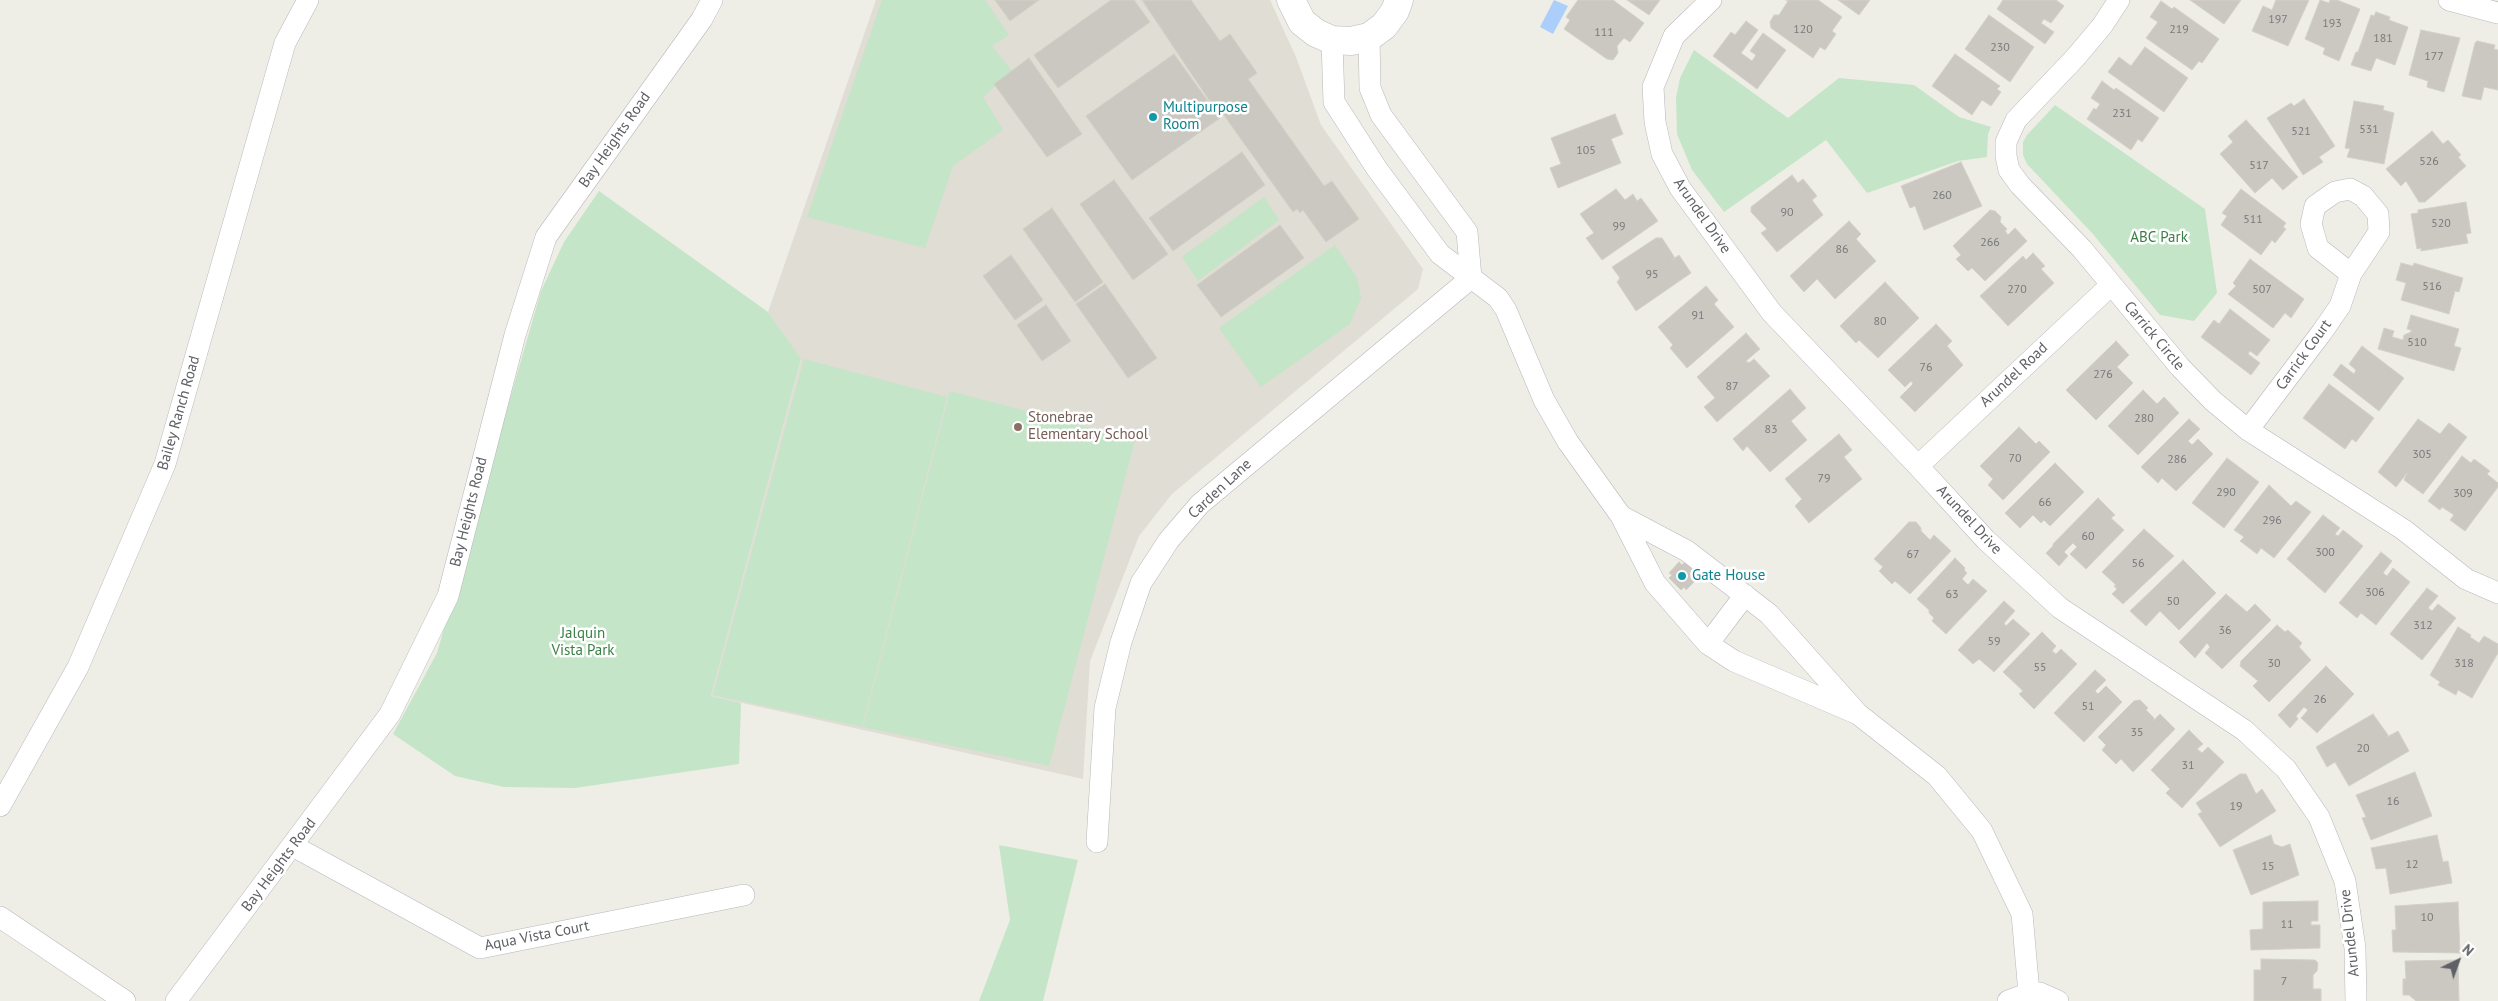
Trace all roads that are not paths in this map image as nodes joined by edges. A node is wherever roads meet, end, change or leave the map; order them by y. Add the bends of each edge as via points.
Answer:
1 (308, 0) edge
2 (712, 0) edge
3 (1291, 0) edge
4 (1399, 0) edge
5 (1710, 0) edge
6 (2119, 0) edge
7 (2449, 0) edge
8 (2498, 13) edge
9 (1369, 37) junction
10 (1332, 40) junction
11 (2351, 274) dead end
12 (1471, 278) junction
13 (2111, 284) junction
14 (2248, 430) junction
15 (1918, 466) junction
16 (1622, 516) junction
17 (2498, 593) edge
18 (1745, 594) junction
19 (1708, 644) junction
20 (1858, 714) junction
21 (0, 806) edge
22 (1097, 842) dead end
23 (294, 846) junction
24 (744, 895) dead end
25 (0, 918) edge
26 (2028, 993) junction
27 (125, 1001) edge
28 (176, 1001) edge
29 (2008, 1001) edge
30 (2058, 1001) edge
31 (2356, 1001) edge

1 - 21 street, Bailey Ranch Road via 285,43 165,464 78,667
2 - 23 street, Bay Heights Road via 546,237 514,335 448,596 390,714
3 - 10 main road via 1302,22
4 - 9 main road via 1395,12 1384,26
5 - 15 street, Arundel Drive via 1674,36 1653,87 1655,122 1662,154 1680,188 1772,313
6 - 13 street, Carrick Circle via 2075,58 2016,120 2006,142 2009,170 2020,185
7 - 8 street
9 - 10 main road via 1351,41
9 - 12 street via 1370,88 1381,115 1466,232
10 - 12 street via 1334,102 1377,169 1440,254
11 - 14 street, Carrick Court via 2340,306
12 - 16 street via 1498,298 1506,310 1544,400 1568,442
12 - 22 street, Carden Lane via 1200,504 1169,540 1142,583 1121,642 1105,708
13 - 14 street, Carrick Circle via 2180,367 2213,401
13 - 15 street, Arundel Road
14 - 17 street, Carrick Circle via 2404,530 2466,579
15 - 31 street, Arundel Drive via 1986,540 2060,608 2244,730 2286,768 2319,817 2345,881 2355,948
16 - 18 street via 1687,551
16 - 19 street via 1655,583
18 - 19 street
18 - 20 street via 1783,627
19 - 20 street via 1734,661
20 - 26 street via 1937,776 1982,831 2022,914
23 - 24 street, Aqua Vista Court via 480,948
23 - 28 street, Bay Heights Road
25 - 27 street
26 - 29 street
26 - 30 street via 2040,993

